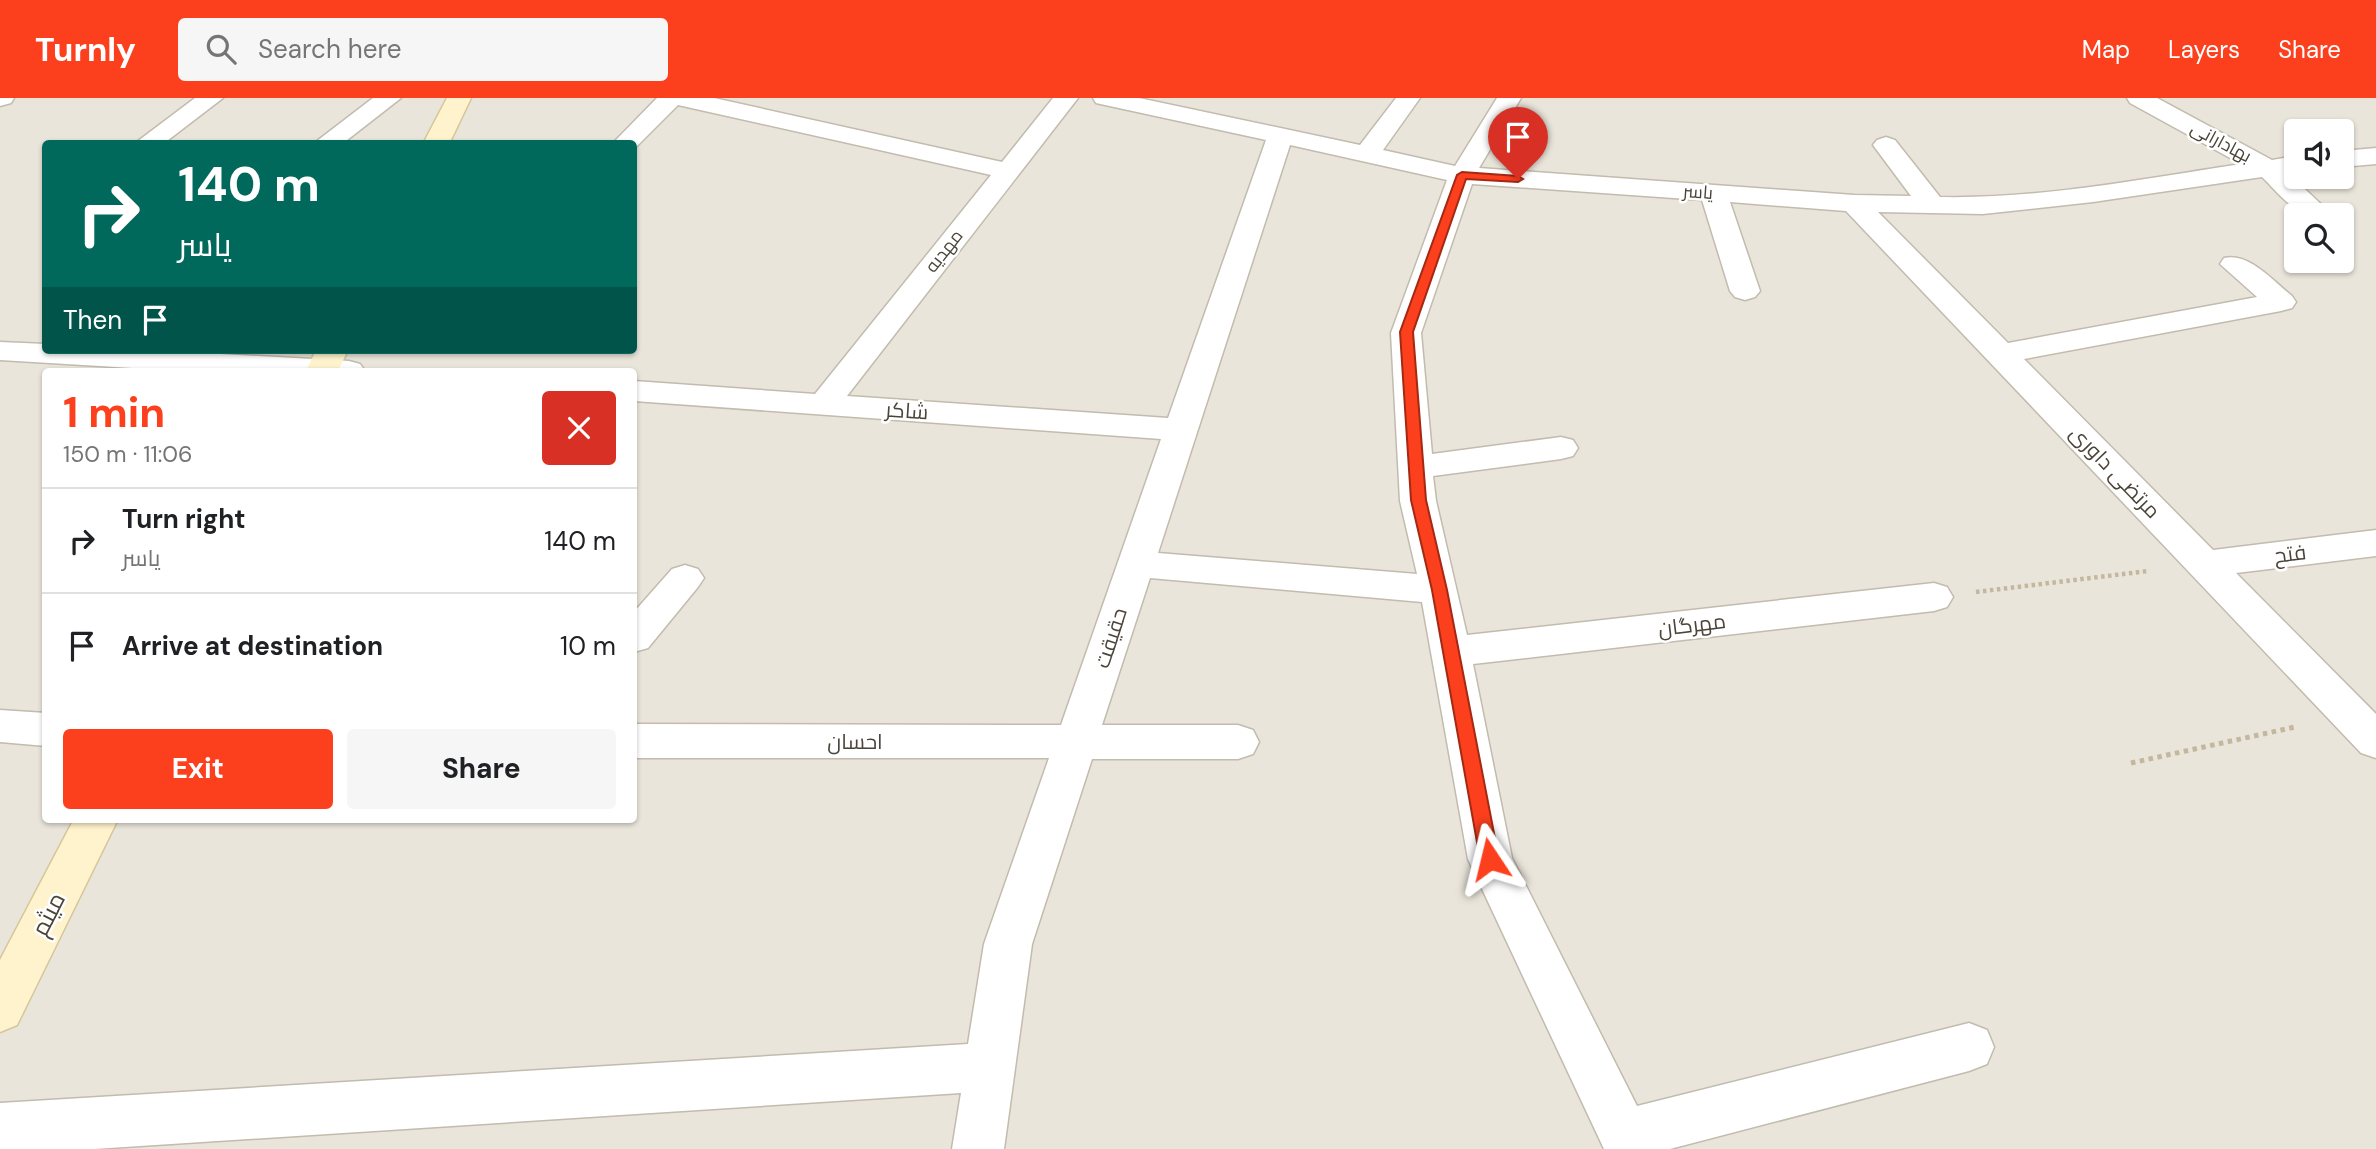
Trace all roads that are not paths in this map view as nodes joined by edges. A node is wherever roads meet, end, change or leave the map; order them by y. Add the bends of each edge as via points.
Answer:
1 (211, 98) edge
2 (389, 98) edge
3 (459, 98) edge
4 (671, 98) edge
5 (681, 98) edge
6 (1066, 98) edge
7 (1105, 98) edge
8 (1408, 98) edge
9 (1509, 98) edge
10 (2139, 98) edge
11 (1280, 136) junction
12 (152, 140) edge
13 (331, 140) edge
14 (438, 140) edge
15 (628, 140) edge
16 (1886, 145) dead end
17 (1366, 155) junction
18 (2376, 156) edge
19 (2354, 158) edge
20 (2284, 165) edge
21 (2266, 167) junction
22 (1008, 171) junction
23 (1462, 175) junction
24 (1713, 193) junction
25 (1854, 203) junction
26 (2306, 203) edge
27 (1932, 205) junction
28 (2234, 264) dead end
29 (1745, 291) dead end
30 (39, 348) edge
31 (0, 351) edge
32 (142, 354) edge
33 (2001, 354) junction
34 (331, 365) edge
35 (637, 391) edge
36 (823, 405) junction
37 (1181, 430) junction
38 (1561, 448) dead end
39 (1416, 467) junction
40 (2376, 543) edge
41 (1136, 564) junction
42 (2204, 564) junction
43 (685, 578) dead end
44 (1439, 590) junction
45 (1934, 597) road end
46 (637, 634) edge
47 (1451, 652) junction
48 (0, 726) edge
49 (42, 730) edge
50 (637, 741) edge
51 (2376, 741) edge
52 (1238, 742) dead end
53 (1076, 743) junction
54 (94, 823) edge
55 (0, 1009) edge
56 (1969, 1046) dead end
57 (991, 1067) junction
58 (0, 1129) edge
59 (1628, 1142) edge
60 (978, 1149) edge

1 - 12 street
2 - 13 street
3 - 14 main road
4 - 15 street
5 - 22 street
6 - 22 street, مهدیه
7 - 11 street, یاسر
8 - 17 street
9 - 23 street
10 - 21 street, بهادارانی
11 - 17 street, یاسر
11 - 37 street, حقیقت
16 - 27 street
17 - 23 street, یاسر
18 - 19 street
20 - 21 street, یاسر
21 - 26 street, بهادارانی
21 - 27 street, یاسر via 2093,194 1983,206
22 - 36 street, مهدیه
23 - 24 street, یاسر
23 - 39 street via 1406,332
24 - 25 street, یاسر
24 - 29 street
25 - 27 street, یاسر
25 - 33 street, مرتضی داوری
28 - 33 street via 2281,302
30 - 31 street
32 - 34 street
33 - 42 street, مرتضی داوری
35 - 36 street, شاکر
36 - 37 street, شاکر
37 - 41 street, حقیقت
38 - 39 street
39 - 44 street via 1418,500
40 - 42 street, فتح
41 - 44 street
41 - 53 street, حقیقت
42 - 51 street, مرتضی داوری
43 - 46 street
44 - 47 street
45 - 47 street, مهرگان
47 - 59 street via 1490,859
48 - 49 street
50 - 53 street, احسان
52 - 53 street, احسان
53 - 57 street, حقیقت via 1008,944
54 - 55 main road, میثم
56 - 59 street
57 - 58 street
57 - 60 street, حقیقت

